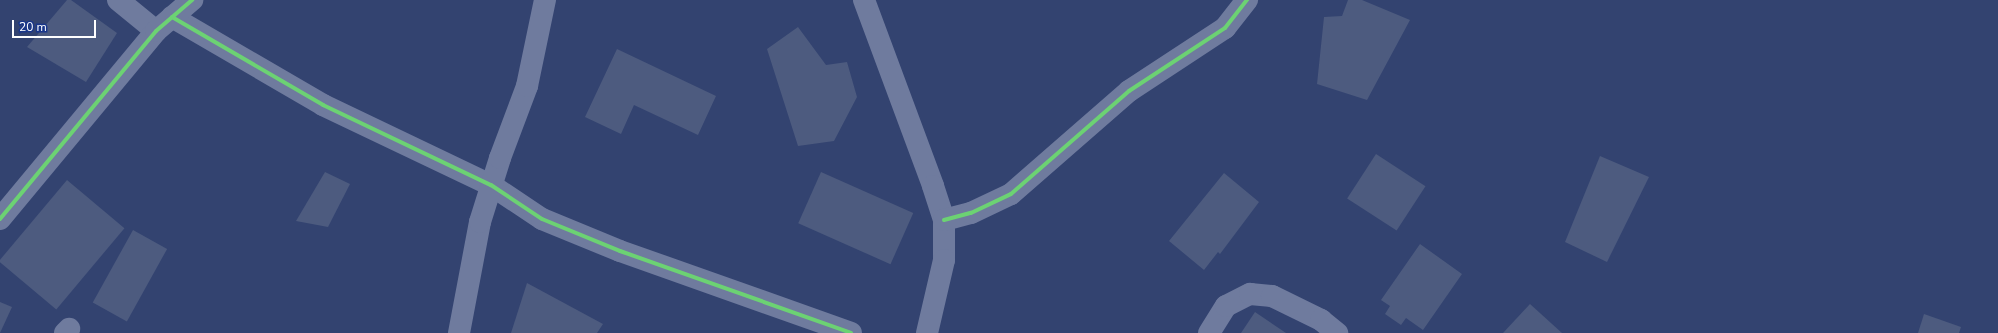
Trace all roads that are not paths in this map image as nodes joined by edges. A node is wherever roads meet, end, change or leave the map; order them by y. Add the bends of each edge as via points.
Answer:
1 (118, 0) edge
2 (192, 0) edge
3 (545, 0) edge
4 (864, 0) edge
5 (1247, 0) edge
6 (164, 24) junction
7 (492, 185) junction
8 (0, 219) edge
9 (944, 220) junction
10 (459, 333) edge
11 (852, 333) edge
12 (927, 333) edge
13 (1209, 333) edge
14 (1336, 333) edge

1 - 6 street
2 - 6 street
3 - 7 street via 527,86
4 - 9 street
5 - 9 street via 1225,28 1129,91 1011,194 971,214
6 - 7 street via 323,105
6 - 8 street
7 - 10 street via 480,222
7 - 11 street via 542,219 613,248
9 - 12 street via 944,260
13 - 14 street via 1226,306 1250,294 1272,296 1321,320

